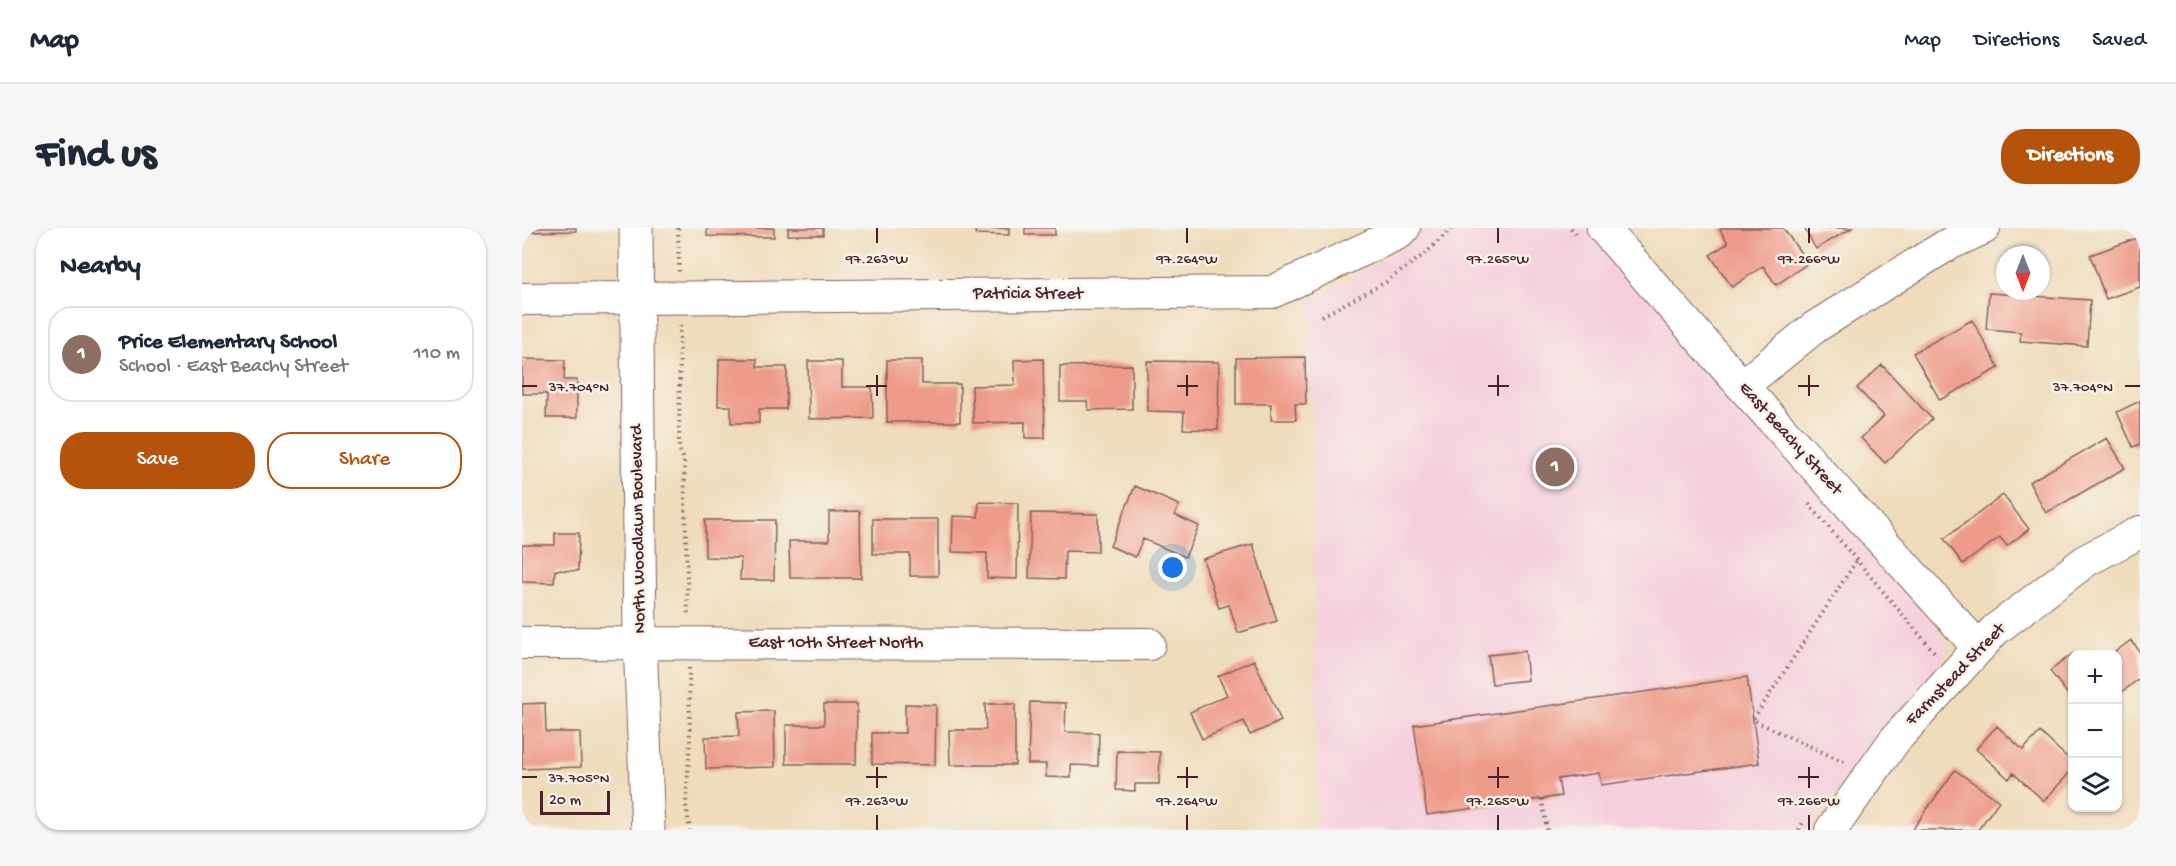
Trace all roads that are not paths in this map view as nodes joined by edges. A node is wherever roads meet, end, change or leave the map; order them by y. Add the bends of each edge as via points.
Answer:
1 (636, 228) edge
2 (1404, 228) edge
3 (1984, 228) edge
4 (1591, 232) edge
5 (636, 298) junction
6 (522, 299) edge
7 (1742, 386) junction
8 (2140, 532) edge
9 (640, 642) junction
10 (522, 643) edge
11 (1149, 644) dead end
12 (1979, 648) junction
13 (1820, 822) edge
14 (648, 830) edge

1 - 5 main road, North Woodlawn Boulevard
2 - 5 street, Patricia Street via 1272,292
3 - 7 street via 1947,245 1815,327
4 - 7 street, East Beachy Street
5 - 6 street, Patricia Street
5 - 9 main road, North Woodlawn Boulevard
7 - 12 street, East Beachy Street
8 - 12 street, Farmstead Street via 2087,560 1995,630
9 - 10 street, East 10th Street North
9 - 11 street, East 10th Street North
9 - 14 main road, North Woodlawn Boulevard
12 - 13 street, Farmstead Street

